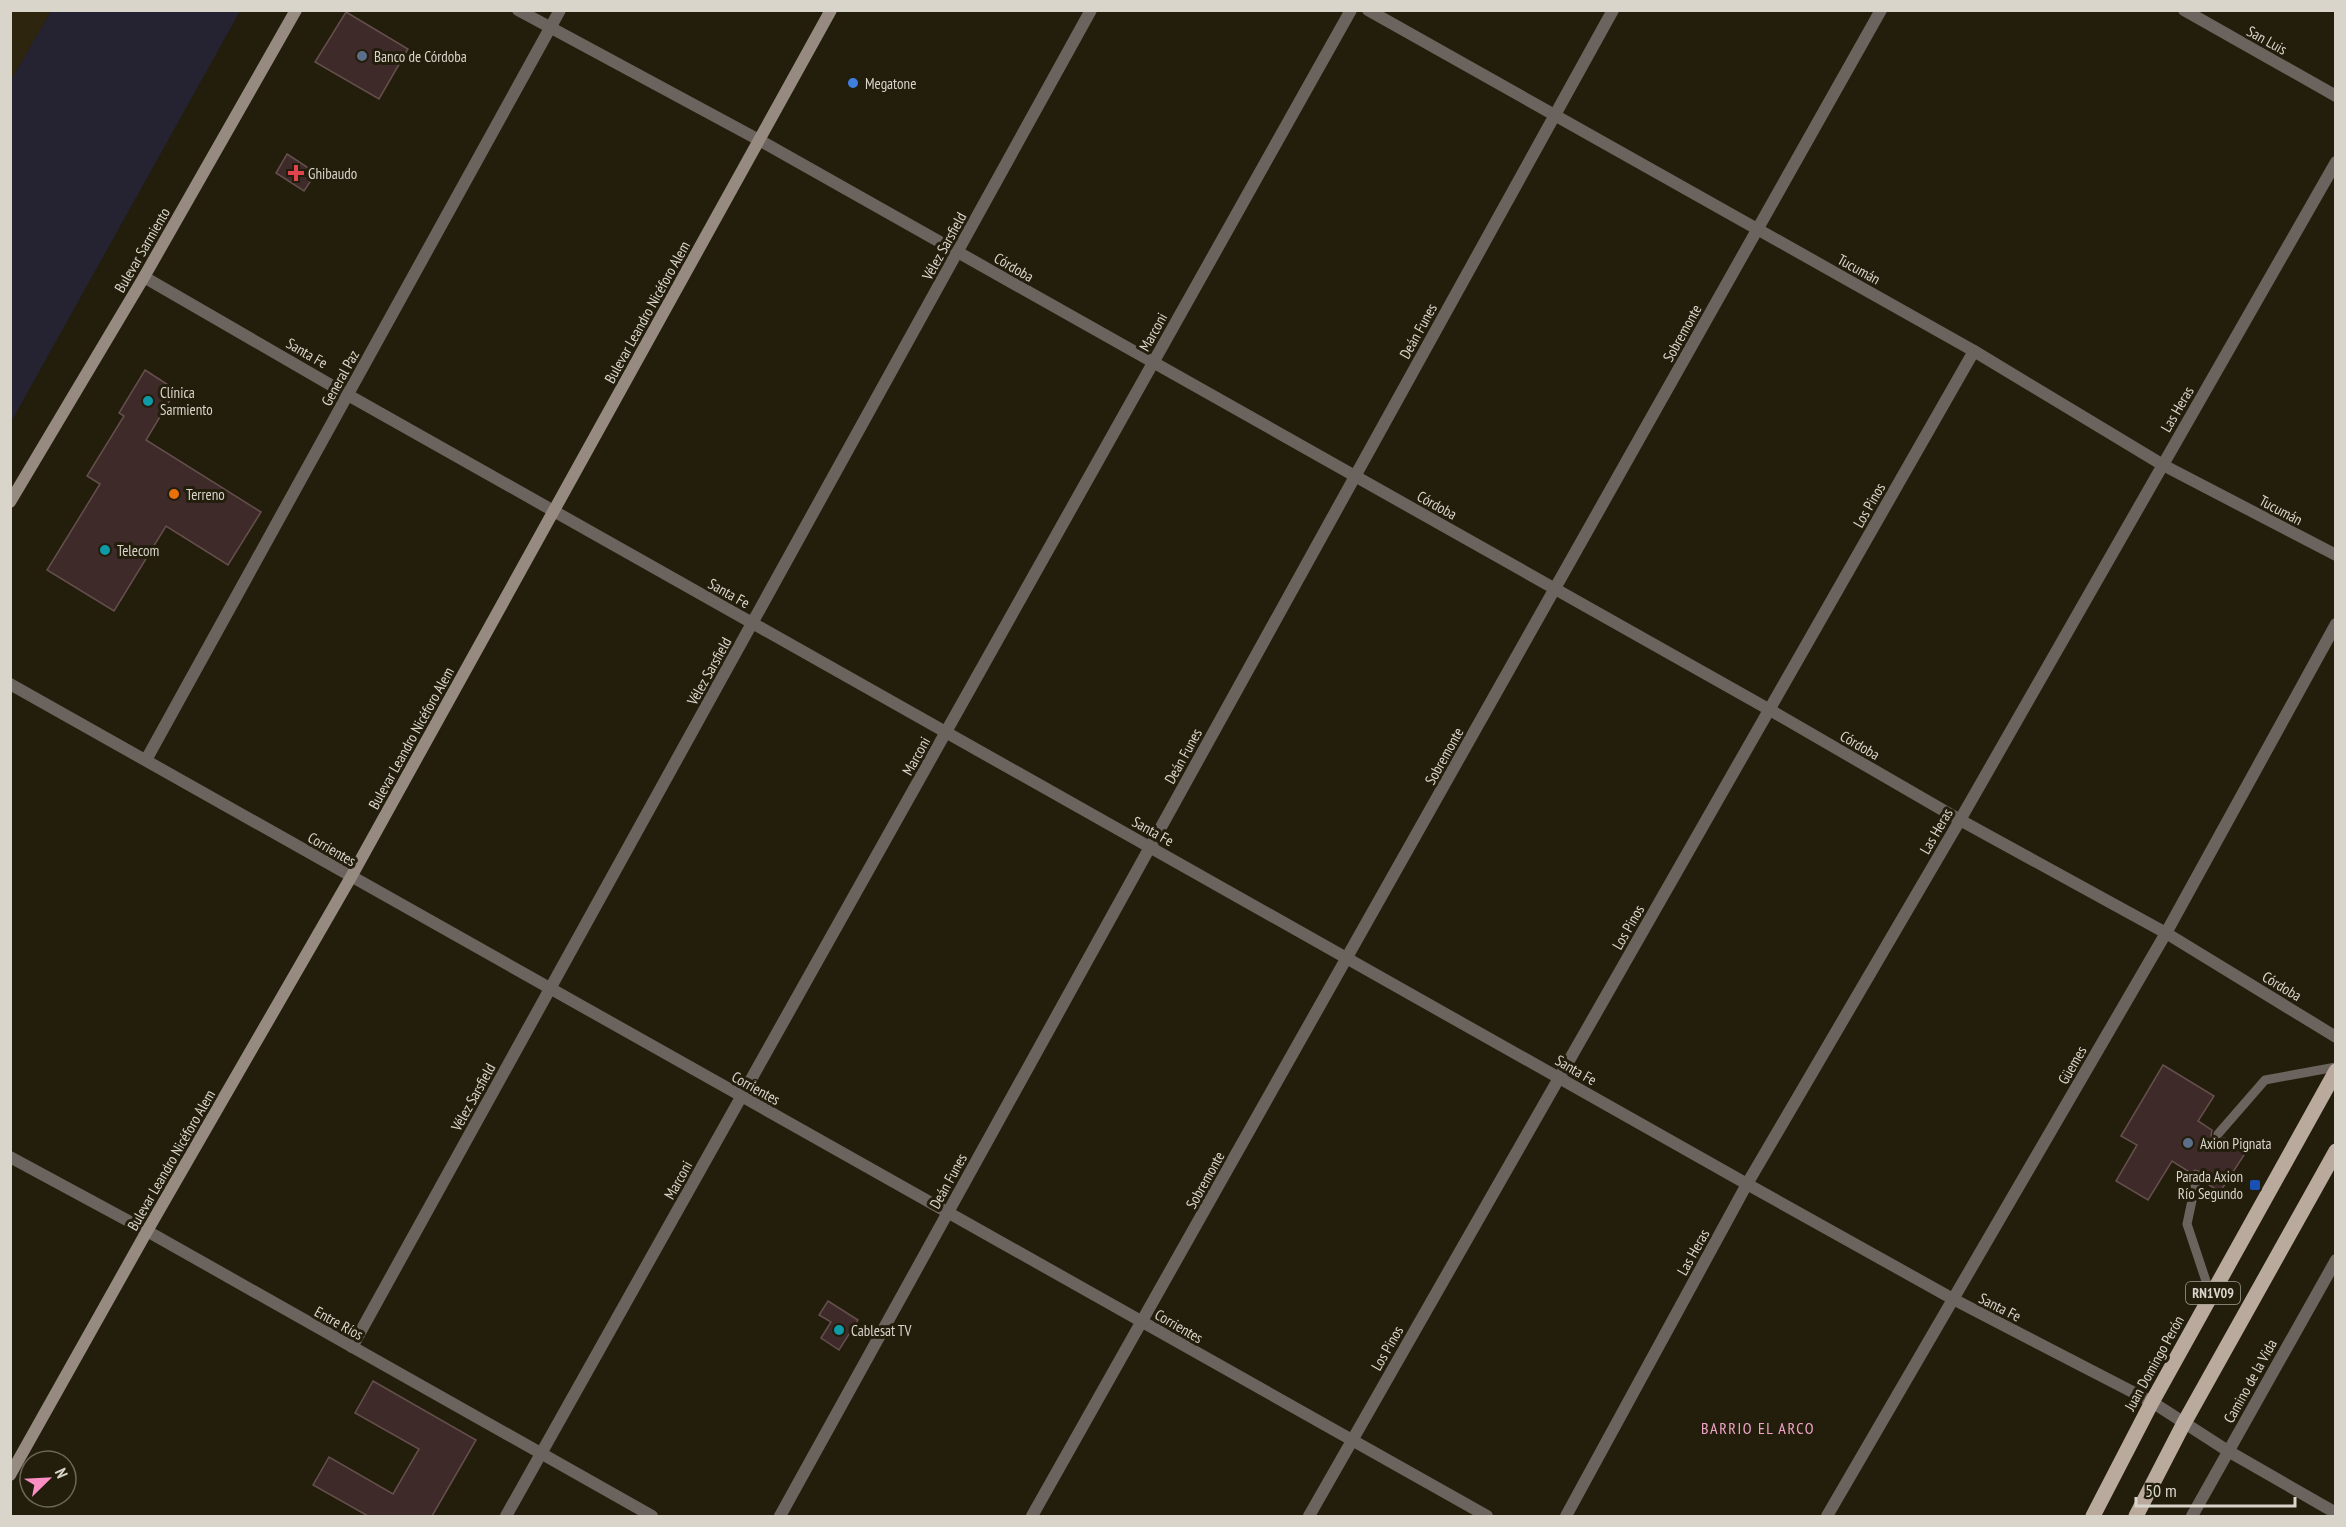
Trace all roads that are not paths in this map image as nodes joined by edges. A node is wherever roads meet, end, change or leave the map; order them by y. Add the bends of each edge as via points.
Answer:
1 (296, 10) edge
2 (518, 10) edge
3 (560, 10) edge
4 (831, 10) edge
5 (1091, 10) edge
6 (1351, 10) edge
7 (1368, 10) edge
8 (1613, 10) edge
9 (1881, 10) edge
10 (2184, 10) edge
11 (550, 27) junction
12 (2336, 96) edge
13 (1555, 115) junction
14 (759, 140) junction
15 (2336, 162) edge
16 (1758, 229) junction
17 (958, 252) junction
18 (144, 277) junction
19 (1974, 351) junction
20 (1153, 363) junction
21 (348, 394) junction
22 (2163, 465) junction
23 (1355, 476) junction
24 (10, 502) edge
25 (554, 511) junction
26 (2336, 555) edge
27 (1555, 589) junction
28 (753, 623) junction
29 (2336, 624) edge
30 (10, 684) edge
31 (1770, 710) junction
32 (946, 733) junction
33 (146, 760) junction
34 (1960, 820) junction
35 (1150, 847) junction
36 (351, 877) junction
37 (2166, 933) junction
38 (1347, 958) junction
39 (550, 989) junction
40 (2336, 1037) edge
41 (2336, 1069) edge
42 (1560, 1078) junction
43 (742, 1097) junction
44 (2218, 1134) dead end
45 (2336, 1151) edge
46 (10, 1157) edge
47 (2196, 1177) dead end
48 (1747, 1184) junction
49 (948, 1212) junction
50 (147, 1231) junction
51 (2336, 1260) edge
52 (2211, 1296) junction
53 (1953, 1299) junction
54 (1142, 1322) junction
55 (352, 1347) junction
56 (2152, 1402) junction
57 (2184, 1423) junction
58 (1352, 1441) junction
59 (2228, 1451) junction
60 (541, 1454) junction
61 (10, 1475) edge
62 (2336, 1513) edge
63 (506, 1516) edge
64 (652, 1516) edge
65 (780, 1516) edge
66 (1032, 1516) edge
67 (1309, 1516) edge
68 (1487, 1516) edge
69 (1566, 1516) edge
70 (1827, 1516) edge
71 (2093, 1516) edge
72 (2136, 1516) edge
73 (2192, 1516) edge

1 - 18 street, Bulevar Sarmiento
2 - 11 street, Córdoba
3 - 11 street, General Paz
4 - 14 street, Bulevar Leandro Nicéforo Alem
5 - 17 street, Vélez Sarsfield
6 - 20 street, Marconi
7 - 13 street, Tucumán
8 - 13 street, Deán Funes
9 - 16 street, Sobremonte
10 - 12 street, San Luis
11 - 14 street, Córdoba
11 - 21 street, General Paz
13 - 16 street, Tucumán
13 - 23 street, Deán Funes
14 - 17 street, Córdoba
14 - 25 street, Bulevar Leandro Nicéforo Alem
15 - 22 street, Las Heras
16 - 19 street, Tucumán
16 - 27 street, Sobremonte
17 - 20 street, Córdoba
17 - 28 street, Vélez Sarsfield
18 - 21 street, Santa Fe
18 - 24 street, Bulevar Sarmiento
19 - 22 street, Tucumán
19 - 31 street, Los Pinos
20 - 23 street, Córdoba
20 - 32 street, Marconi
21 - 25 street, Santa Fe
21 - 33 street, General Paz
22 - 26 street, Tucumán
22 - 34 street, Las Heras
23 - 27 street, Córdoba
23 - 35 street, Deán Funes
25 - 28 street, Santa Fe
25 - 36 street, Bulevar Leandro Nicéforo Alem
27 - 31 street, Córdoba
27 - 38 street, Sobremonte
28 - 32 street, Santa Fe
28 - 39 street, Vélez Sarsfield
29 - 37 street, Güemes
30 - 33 street, Corrientes
31 - 34 street, Córdoba
31 - 42 street, Los Pinos
32 - 35 street, Santa Fe
32 - 43 street, Marconi
33 - 36 street, Corrientes
34 - 37 street, Córdoba
34 - 48 street, Las Heras
35 - 38 street, Santa Fe
35 - 49 street, Deán Funes
36 - 39 street, Corrientes
36 - 50 street, Bulevar Leandro Nicéforo Alem
37 - 40 street, Córdoba
37 - 53 street, Güemes
38 - 42 street, Santa Fe
38 - 54 street, Sobremonte
39 - 43 street, Corrientes
39 - 55 street, Vélez Sarsfield
41 - 44 lane via 2265,1080
41 - 52 main road, Juan Domingo Perón / RN1V09
42 - 48 street, Santa Fe
42 - 58 street, Los Pinos
43 - 49 street, Corrientes
43 - 60 street, Marconi
45 - 57 main road, RN1V09
46 - 50 street, Entre Ríos
47 - 52 lane via 2187,1224
48 - 53 street, Santa Fe
48 - 69 street, Las Heras
49 - 54 street, Corrientes
49 - 65 street, Deán Funes
50 - 55 street, Entre Ríos
50 - 61 street, Bulevar Leandro Nicéforo Alem
51 - 59 street, Camino de la Vida
52 - 56 main road, Juan Domingo Perón / RN1V09
53 - 56 street, Santa Fe
53 - 70 street, Güemes
54 - 58 street, Corrientes
54 - 66 street, Sobremonte
55 - 60 street, Entre Ríos
56 - 57 street, Santa Fe
56 - 71 main road, Juan Domingo Perón / RN1V09
57 - 59 street, Santa Fe
57 - 72 main road, RN1V09
58 - 67 street, Los Pinos
58 - 68 street, Corrientes
59 - 62 street, Santa Fe
59 - 73 street, Camino de la Vida
60 - 63 street, Marconi
60 - 64 street, Entre Ríos

